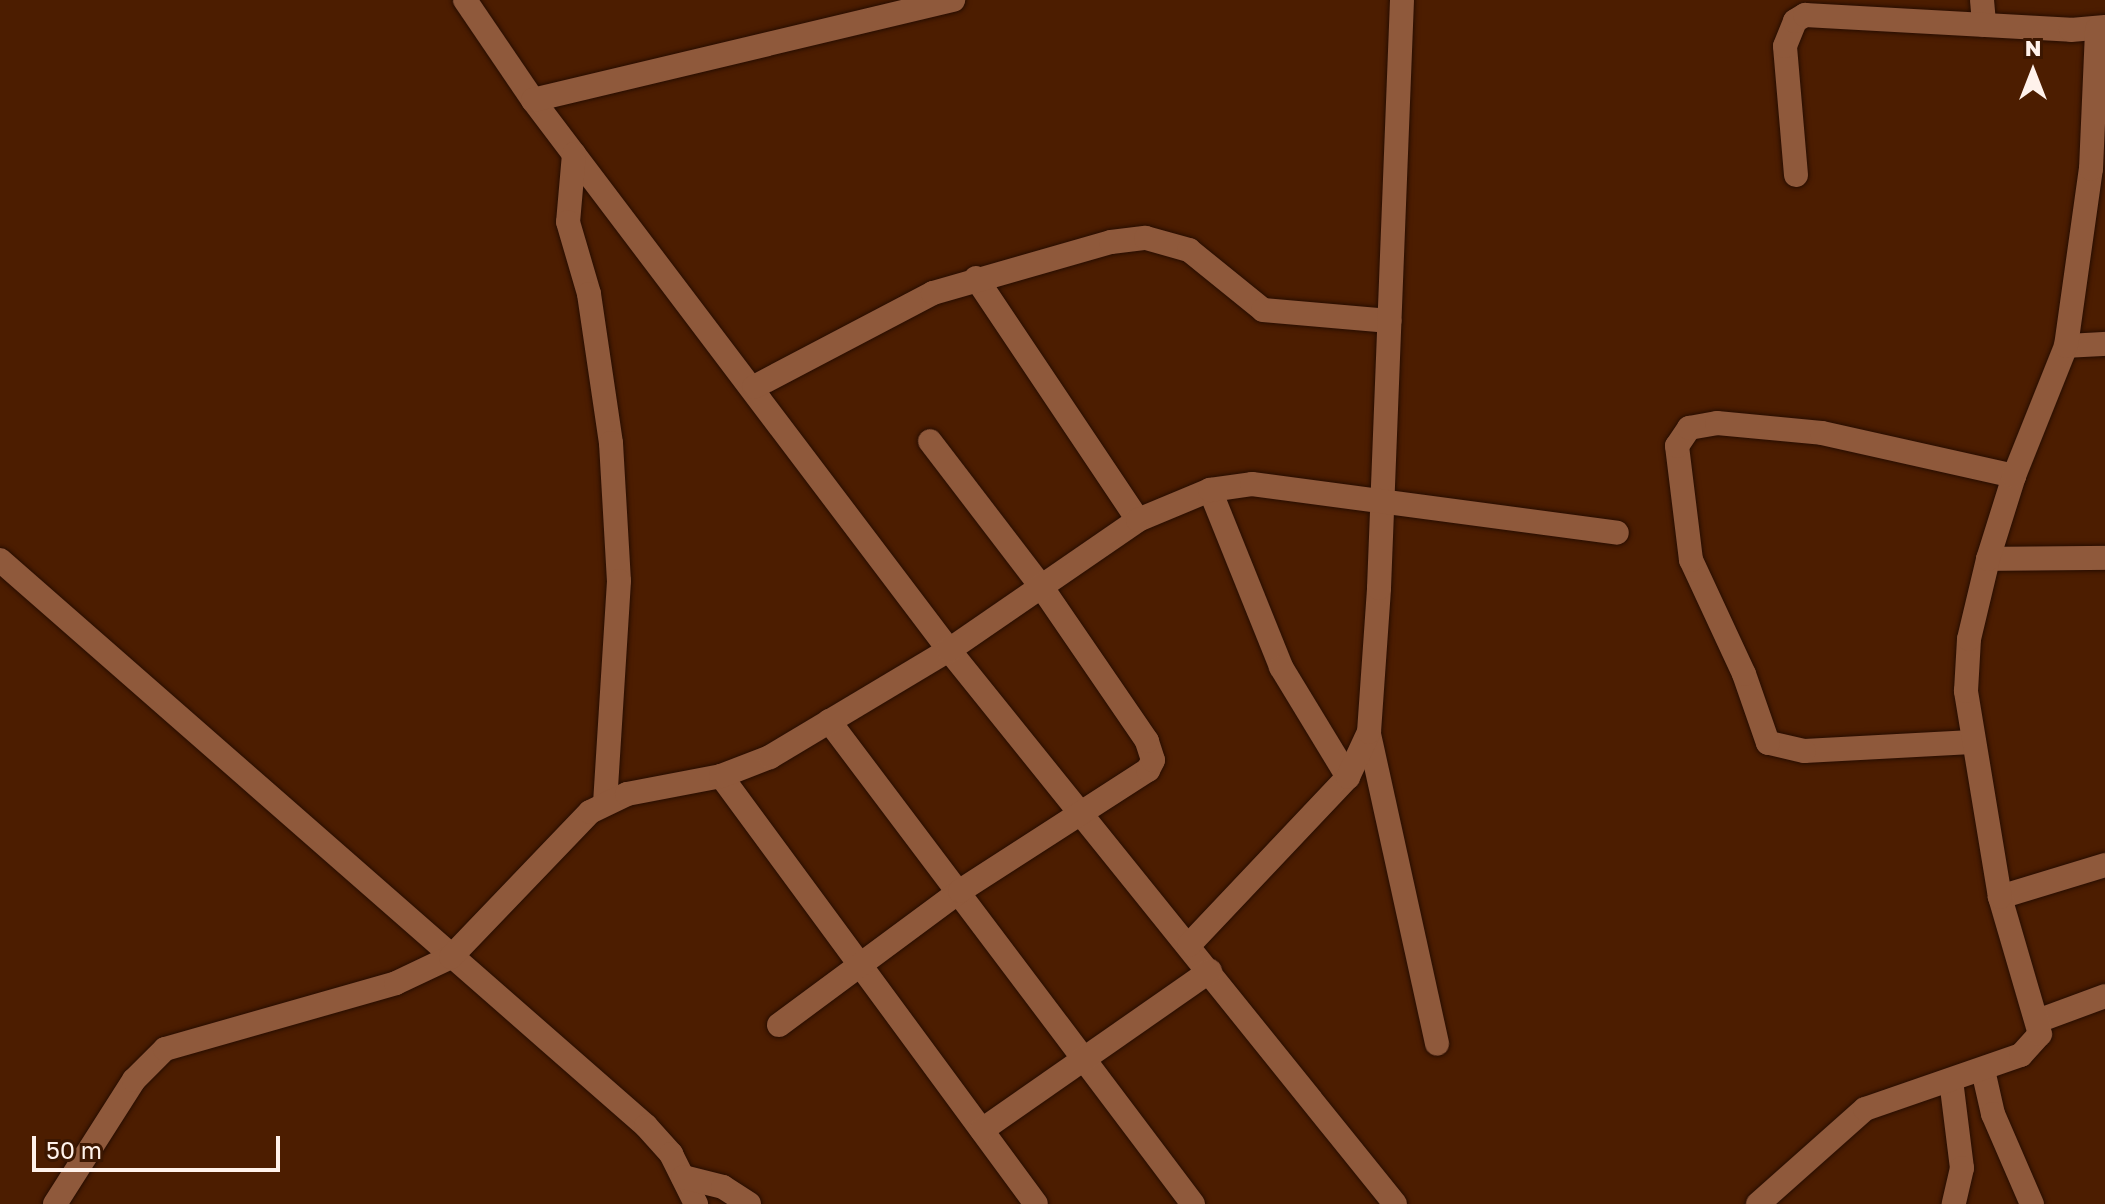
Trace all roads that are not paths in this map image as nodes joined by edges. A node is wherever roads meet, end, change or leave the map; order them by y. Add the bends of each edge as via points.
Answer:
1 (465, 0) edge
2 (953, 0) edge
3 (1402, 0) edge
4 (1982, 0) edge
5 (1984, 25) junction
6 (2101, 28) edge
7 (533, 100) junction
8 (574, 154) junction
9 (1796, 175) dead end
10 (976, 278) junction
11 (1390, 321) junction
12 (2105, 344) edge
13 (2066, 346) junction
14 (754, 387) junction
15 (930, 441) dead end
16 (2014, 476) junction
17 (1210, 490) junction
18 (1383, 501) junction
19 (1138, 520) junction
20 (1617, 533) dead end
21 (2105, 558) edge
22 (1988, 559) junction
23 (0, 560) edge
24 (1040, 585) junction
25 (949, 650) junction
26 (829, 721) junction
27 (1369, 732) junction
28 (1972, 742) junction
29 (721, 776) junction
30 (1348, 777) junction
31 (605, 802) junction
32 (1082, 814) junction
33 (2105, 865) edge
34 (960, 891) junction
35 (2000, 897) junction
36 (1189, 945) junction
37 (451, 957) junction
38 (861, 962) junction
39 (1210, 971) junction
40 (2105, 996) edge
41 (2040, 1020) junction
42 (779, 1025) dead end
43 (1437, 1044) dead end
44 (1084, 1059) junction
45 (1983, 1070) junction
46 (1951, 1080) junction
47 (982, 1130) junction
48 (683, 1177) junction
49 (55, 1204) edge
50 (696, 1204) edge
51 (749, 1204) edge
52 (1036, 1204) edge
53 (1193, 1204) edge
54 (1395, 1204) edge
55 (1758, 1204) edge
56 (1954, 1204) edge
57 (2032, 1204) edge

1 - 7 street
2 - 7 street
3 - 11 street
4 - 5 street
5 - 6 street
5 - 9 street via 1805,15 1795,21 1785,46
6 - 13 street via 2091,169
7 - 8 street
8 - 14 street
8 - 31 street via 568,222 589,294 611,443 619,581
10 - 11 street via 1111,242 1146,238 1189,250 1263,310
10 - 14 street via 911,304
10 - 19 street
11 - 18 street
12 - 13 street
13 - 16 street
14 - 25 street
15 - 24 street
16 - 22 street
16 - 28 street via 1822,433 1717,423 1689,428 1677,446 1691,560 1744,674 1768,743 1804,751
17 - 18 street via 1252,484
17 - 19 street
17 - 30 street via 1281,667
18 - 20 street
18 - 27 street
19 - 24 street
21 - 22 street
22 - 28 street via 1969,639 1966,691
23 - 37 street
24 - 25 street
24 - 32 street via 1152,750 1148,770
25 - 26 street
25 - 32 street
26 - 29 street via 770,757
26 - 34 street
27 - 30 street
27 - 43 street
28 - 35 street
29 - 31 street
29 - 38 street
30 - 36 street
31 - 37 street via 570,829
32 - 34 street
32 - 36 street
33 - 35 street
34 - 38 street
34 - 44 street
35 - 41 street
36 - 39 street
37 - 48 street via 646,1126
37 - 49 street via 396,983 165,1049 134,1080
38 - 42 street
38 - 47 street
39 - 44 street
39 - 54 street
40 - 41 street
41 - 45 street via 2035,1044
44 - 47 street
44 - 53 street
45 - 46 street
45 - 57 street via 1993,1114
46 - 55 street via 1865,1109
46 - 56 street via 1962,1168
47 - 52 street
48 - 50 street
48 - 51 street via 723,1187

